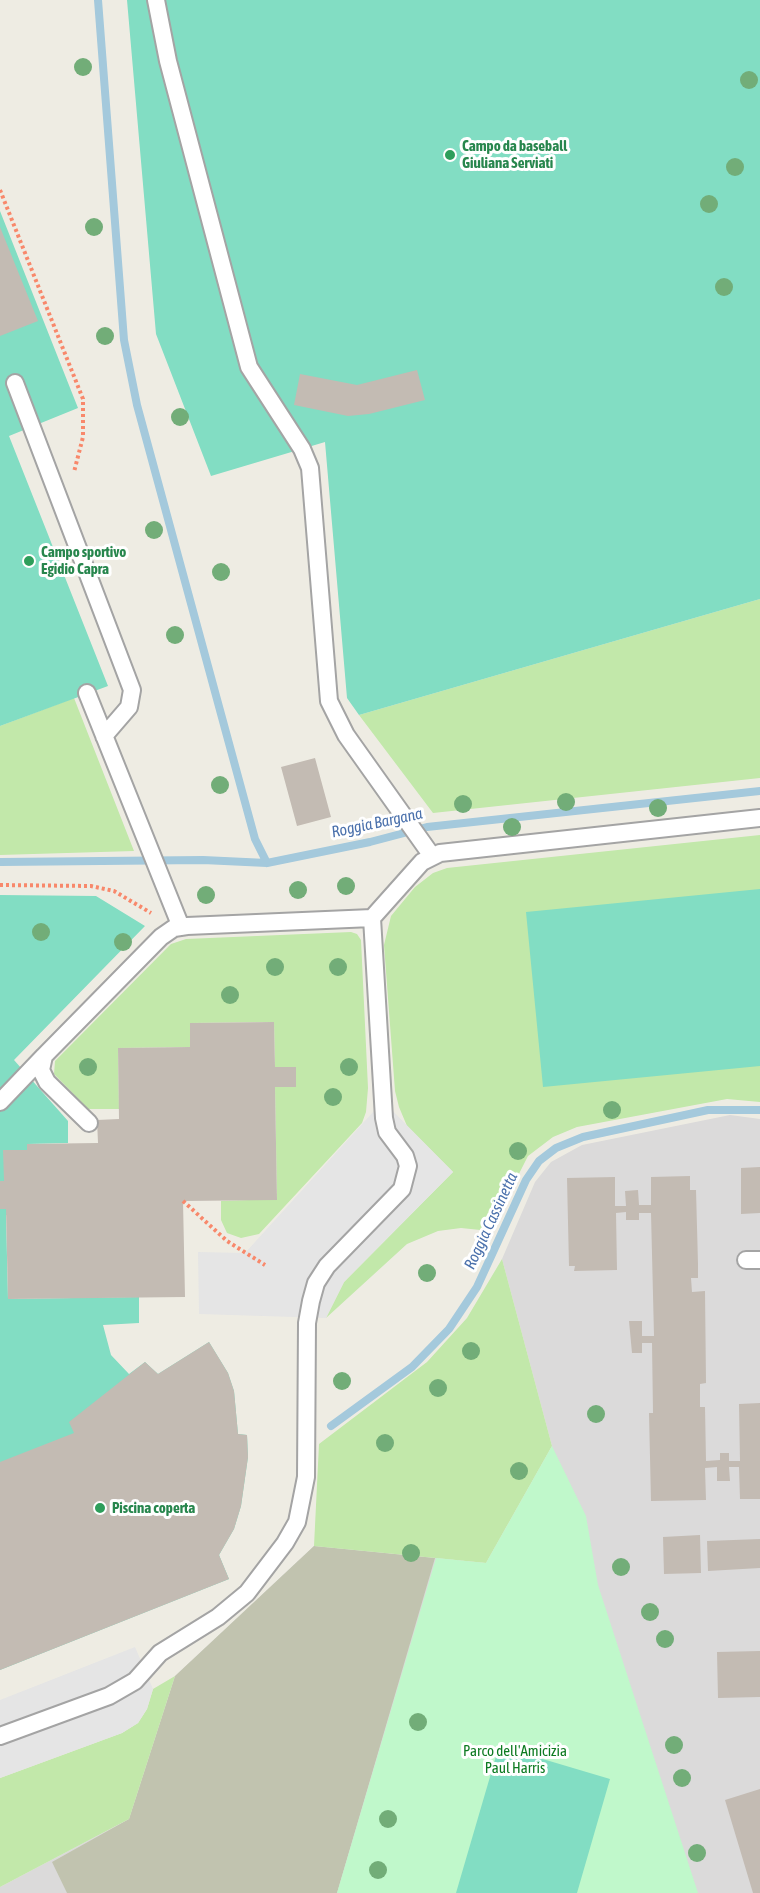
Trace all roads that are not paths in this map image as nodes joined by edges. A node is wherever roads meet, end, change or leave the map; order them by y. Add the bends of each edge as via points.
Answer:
1 (156, 0) edge
2 (15, 383) dead end
3 (87, 693) dead end
4 (104, 736) junction
5 (760, 818) edge
6 (432, 856) junction
7 (372, 918) junction
8 (177, 928) junction
9 (44, 1056) junction
10 (0, 1102) edge
11 (89, 1123) dead end
12 (0, 1736) edge

1 - 6 lane via 168,60 249,368 302,448 309,468 329,701 346,735
2 - 4 lane via 132,690 129,707
3 - 4 lane
4 - 8 lane
5 - 6 lane via 454,850
6 - 7 lane via 422,862
7 - 8 lane
7 - 12 lane via 384,1118 387,1132 408,1166 402,1189 327,1266 316,1283 307,1323 306,1477 297,1522 247,1593 218,1617 160,1653 135,1681 109,1696
8 - 9 lane via 160,937
9 - 10 lane
9 - 11 lane via 41,1070 47,1082

